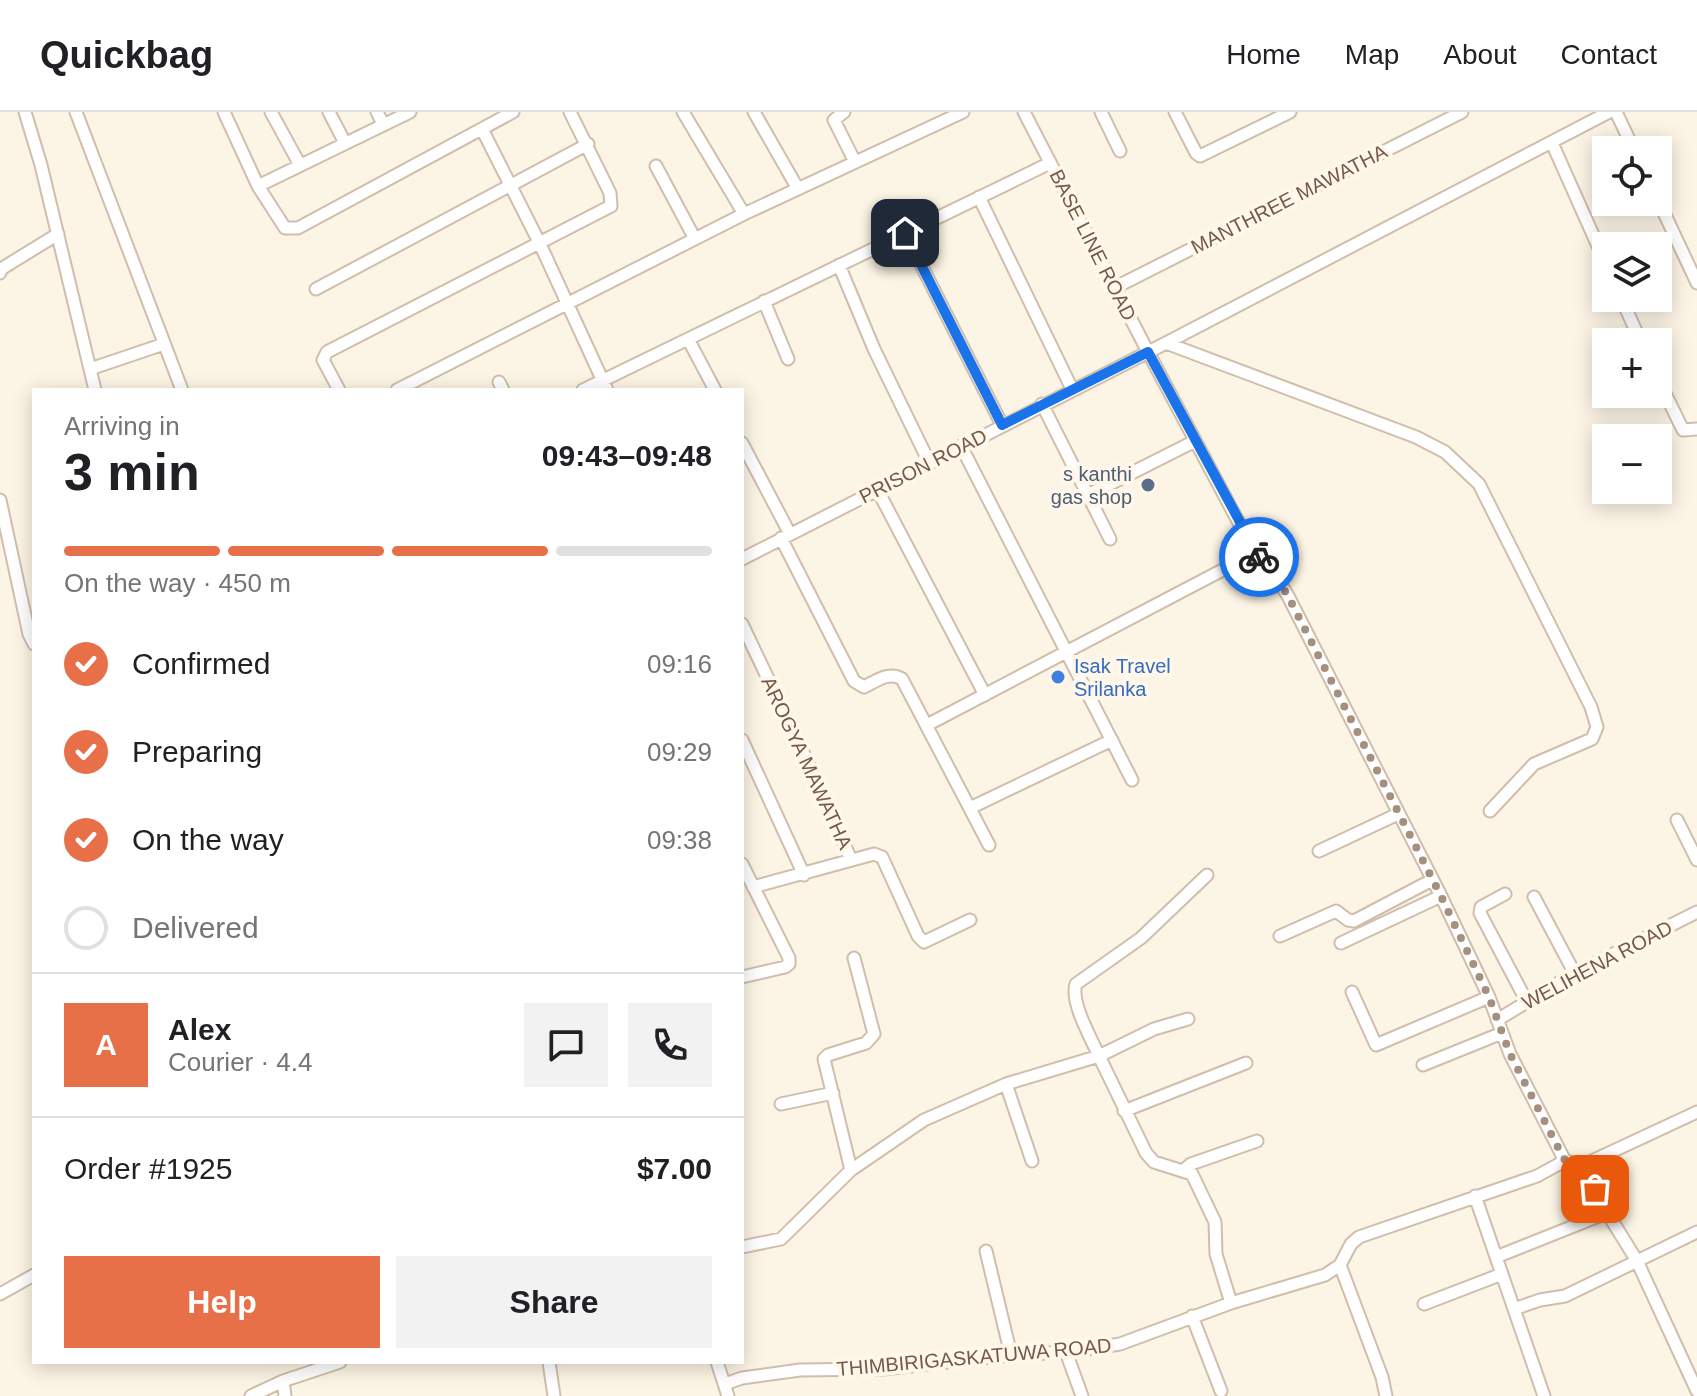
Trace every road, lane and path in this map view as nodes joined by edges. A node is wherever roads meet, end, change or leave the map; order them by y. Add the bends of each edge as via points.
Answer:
1 (25, 112) edge
2 (76, 112) edge
3 (224, 112) edge
4 (271, 112) edge
5 (329, 112) edge
6 (377, 112) edge
7 (410, 112) edge
8 (513, 112) edge
9 (570, 112) edge
10 (683, 112) edge
11 (754, 112) edge
12 (844, 112) edge
13 (963, 112) edge
14 (1101, 112) edge
15 (1175, 112) edge
16 (1290, 112) edge
17 (1462, 112) edge
18 (1609, 112) edge
19 (1616, 112) edge
20 (1029, 114) edge
21 (383, 124) junction
22 (482, 129) junction
23 (1627, 136) edge
24 (345, 143) junction
25 (1552, 143) junction
26 (588, 144) junction
27 (1120, 151) dead end
28 (855, 162) junction
29 (1050, 163) junction
30 (300, 165) junction
31 (656, 166) dead end
32 (258, 186) junction
33 (511, 187) junction
34 (798, 189) junction
35 (979, 197) junction
36 (744, 214) junction
37 (1666, 216) edge
38 (905, 233) junction
39 (1592, 233) edge
40 (58, 234) junction
41 (695, 239) junction
42 (540, 244) junction
43 (839, 265) junction
44 (0, 273) edge
45 (1697, 283) edge
46 (1116, 287) junction
47 (316, 289) dead end
48 (764, 301) junction
49 (565, 304) junction
50 (688, 339) junction
51 (1166, 343) junction
52 (164, 344) junction
53 (1148, 352) junction
54 (788, 359) dead end
55 (90, 369) junction
56 (605, 386) edge
57 (95, 388) edge
58 (181, 388) edge
59 (338, 388) edge
60 (401, 388) edge
61 (714, 388) edge
62 (1072, 389) junction
63 (1042, 404) junction
64 (1672, 408) edge
65 (1002, 425) junction
66 (1697, 429) edge
67 (1195, 441) junction
68 (961, 446) junction
69 (744, 447) edge
70 (929, 462) junction
71 (877, 489) junction
72 (1088, 495) junction
73 (0, 500) edge
74 (786, 536) junction
75 (1110, 539) dead end
76 (1255, 553) junction
77 (744, 558) edge
78 (744, 628) edge
79 (32, 640) edge
80 (1067, 651) junction
81 (985, 695) junction
82 (927, 725) junction
83 (1112, 740) junction
84 (744, 744) edge
85 (1132, 780) dead end
86 (970, 808) junction
87 (1490, 811) dead end
88 (1398, 814) junction
89 (1677, 820) dead end
90 (989, 845) dead end
91 (1319, 851) dead end
92 (851, 860) junction
93 (1697, 860) edge
94 (744, 868) edge
95 (804, 875) junction
96 (1207, 875) dead end
97 (1432, 880) junction
98 (753, 887) junction
99 (1505, 894) dead end
100 (1441, 896) junction
101 (1534, 897) dead end
102 (1697, 912) edge
103 (970, 920) dead end
104 (1280, 936) dead end
105 (1341, 943) dead end
106 (854, 958) dead end
107 (1575, 974) junction
108 (744, 977) edge
109 (1352, 992) dead end
110 (1489, 997) junction
111 (1527, 1002) junction
112 (1188, 1019) dead end
113 (1497, 1020) junction
114 (1502, 1033) junction
115 (1099, 1056) junction
116 (1246, 1063) dead end
117 (1423, 1065) dead end
118 (1006, 1084) junction
119 (833, 1093) junction
120 (781, 1104) dead end
121 (1124, 1111) junction
122 (1697, 1112) edge
123 (1257, 1141) dead end
124 (1564, 1159) junction
125 (1032, 1161) dead end
126 (1579, 1167) junction
127 (851, 1170) junction
128 (1184, 1170) junction
129 (1475, 1196) junction
130 (1609, 1212) junction
131 (1697, 1232) edge
132 (744, 1247) edge
133 (986, 1251) dead end
134 (1496, 1257) junction
135 (1637, 1261) junction
136 (1340, 1265) junction
137 (1502, 1274) junction
138 (32, 1276) edge
139 (0, 1294) edge
140 (1231, 1303) junction
141 (1424, 1304) dead end
142 (1514, 1309) junction
143 (1192, 1316) junction
144 (1066, 1352) junction
145 (1011, 1355) junction
146 (334, 1364) edge
147 (549, 1364) edge
148 (718, 1364) edge
149 (283, 1381) junction
150 (726, 1390) edge
151 (1221, 1391) dead end
152 (1697, 1391) edge
153 (251, 1396) edge
154 (285, 1396) edge
155 (554, 1396) edge
156 (1082, 1396) edge
157 (1386, 1396) edge
158 (1544, 1396) edge

1 - 40 street
2 - 52 street
3 - 32 street
4 - 30 street
5 - 24 street
6 - 21 street
7 - 21 street
8 - 22 street
9 - 26 street
10 - 36 street
11 - 34 street
12 - 28 street via 834,120
13 - 28 street
14 - 27 street
15 - 16 street via 1200,156
17 - 46 street, MANTHREE MAWATHA
18 - 25 street, PRISON ROAD
19 - 23 street
20 - 29 street, BASE LINE ROAD
21 - 24 street
22 - 32 street via 298,228 285,228
22 - 33 street
24 - 30 street
25 - 39 street
25 - 51 street, PRISON ROAD
26 - 33 street
26 - 42 street via 611,206
28 - 34 street
29 - 35 street
29 - 46 street, BASE LINE ROAD
30 - 32 street
31 - 41 street
33 - 42 street
33 - 47 street
34 - 36 street
35 - 38 street
35 - 62 street
36 - 41 street
37 - 45 street
38 - 43 street
38 - 65 street
40 - 44 street
40 - 55 street
41 - 49 street
42 - 49 street
42 - 59 street via 327,352 323,360
43 - 48 street
43 - 70 street
46 - 53 street, BASE LINE ROAD
48 - 50 street
48 - 54 street
49 - 56 street
49 - 60 street
50 - 56 street
50 - 61 street
51 - 53 street, PRISON ROAD
51 - 87 street via 1416,437 1445,452 1479,484 1597,727 1592,739 1534,764
52 - 55 street
52 - 58 street
53 - 62 street, PRISON ROAD
53 - 67 street, BASE LINE ROAD
55 - 57 street
62 - 63 street, PRISON ROAD
63 - 65 street, PRISON ROAD
63 - 72 street
64 - 66 street via 1683,430
65 - 68 street, PRISON ROAD
67 - 72 street
67 - 76 street, BASE LINE ROAD
68 - 70 street, PRISON ROAD
68 - 80 street
69 - 74 street
70 - 71 street, PRISON ROAD
71 - 74 street, PRISON ROAD
71 - 81 street
72 - 75 street
73 - 79 street
74 - 77 street, PRISON ROAD
74 - 82 street via 854,681 864,687 897,675
76 - 80 street
76 - 88 street, BASE LINE ROAD via 1288,596
78 - 92 street, AROGYA MAWATHA
80 - 81 street
80 - 83 street
81 - 82 street
82 - 86 street
83 - 85 street
83 - 86 street
84 - 95 street
86 - 90 street
88 - 91 street
88 - 97 street, BASE LINE ROAD
89 - 93 street
92 - 95 street
92 - 103 street via 882,857 924,942
94 - 98 street
95 - 98 street
96 - 115 street via 1141,938 1076,984 1082,1019
97 - 100 street, BASE LINE ROAD
97 - 104 street via 1354,921 1336,911
98 - 108 street via 789,964
99 - 111 street via 1481,907 1480,913
100 - 105 street
100 - 110 street, BASE LINE ROAD
101 - 107 street
102 - 107 street, WELIHENA ROAD
106 - 119 street via 874,1034 866,1043 824,1059
107 - 111 street, WELIHENA ROAD
109 - 110 street via 1376,1045
110 - 113 street, BASE LINE ROAD
111 - 113 street, WELIHENA ROAD
112 - 115 street
113 - 114 street, BASE LINE ROAD
114 - 117 street
114 - 124 street, BASE LINE ROAD
115 - 118 street
115 - 121 street
116 - 121 street
118 - 125 street
118 - 127 street via 924,1120
119 - 120 street
119 - 127 street
121 - 128 street via 1154,1162
122 - 126 street
123 - 128 street
124 - 126 street
124 - 129 street, THIMBIRIGASKATUWA ROAD via 1537,1176
126 - 130 street
127 - 132 street via 781,1239
128 - 140 street via 1192,1174 1215,1222 1216,1254
129 - 134 street
129 - 136 street, THIMBIRIGASKATUWA ROAD via 1359,1237
130 - 134 street
130 - 135 street
131 - 135 street
133 - 145 street
134 - 137 street
135 - 142 street via 1565,1296
135 - 152 street
136 - 140 street, THIMBIRIGASKATUWA ROAD via 1325,1275
136 - 157 street
137 - 141 street
137 - 142 street
138 - 139 street
140 - 143 street, THIMBIRIGASKATUWA ROAD
142 - 158 street
143 - 144 street, THIMBIRIGASKATUWA ROAD via 1120,1344
143 - 151 street
144 - 145 street, THIMBIRIGASKATUWA ROAD
144 - 156 street
145 - 150 street, THIMBIRIGASKATUWA ROAD via 883,1369 800,1370 742,1378
146 - 149 street
147 - 155 street
148 - 150 street, THIMBIRIGASKATUWA ROAD
149 - 153 street
149 - 154 street

